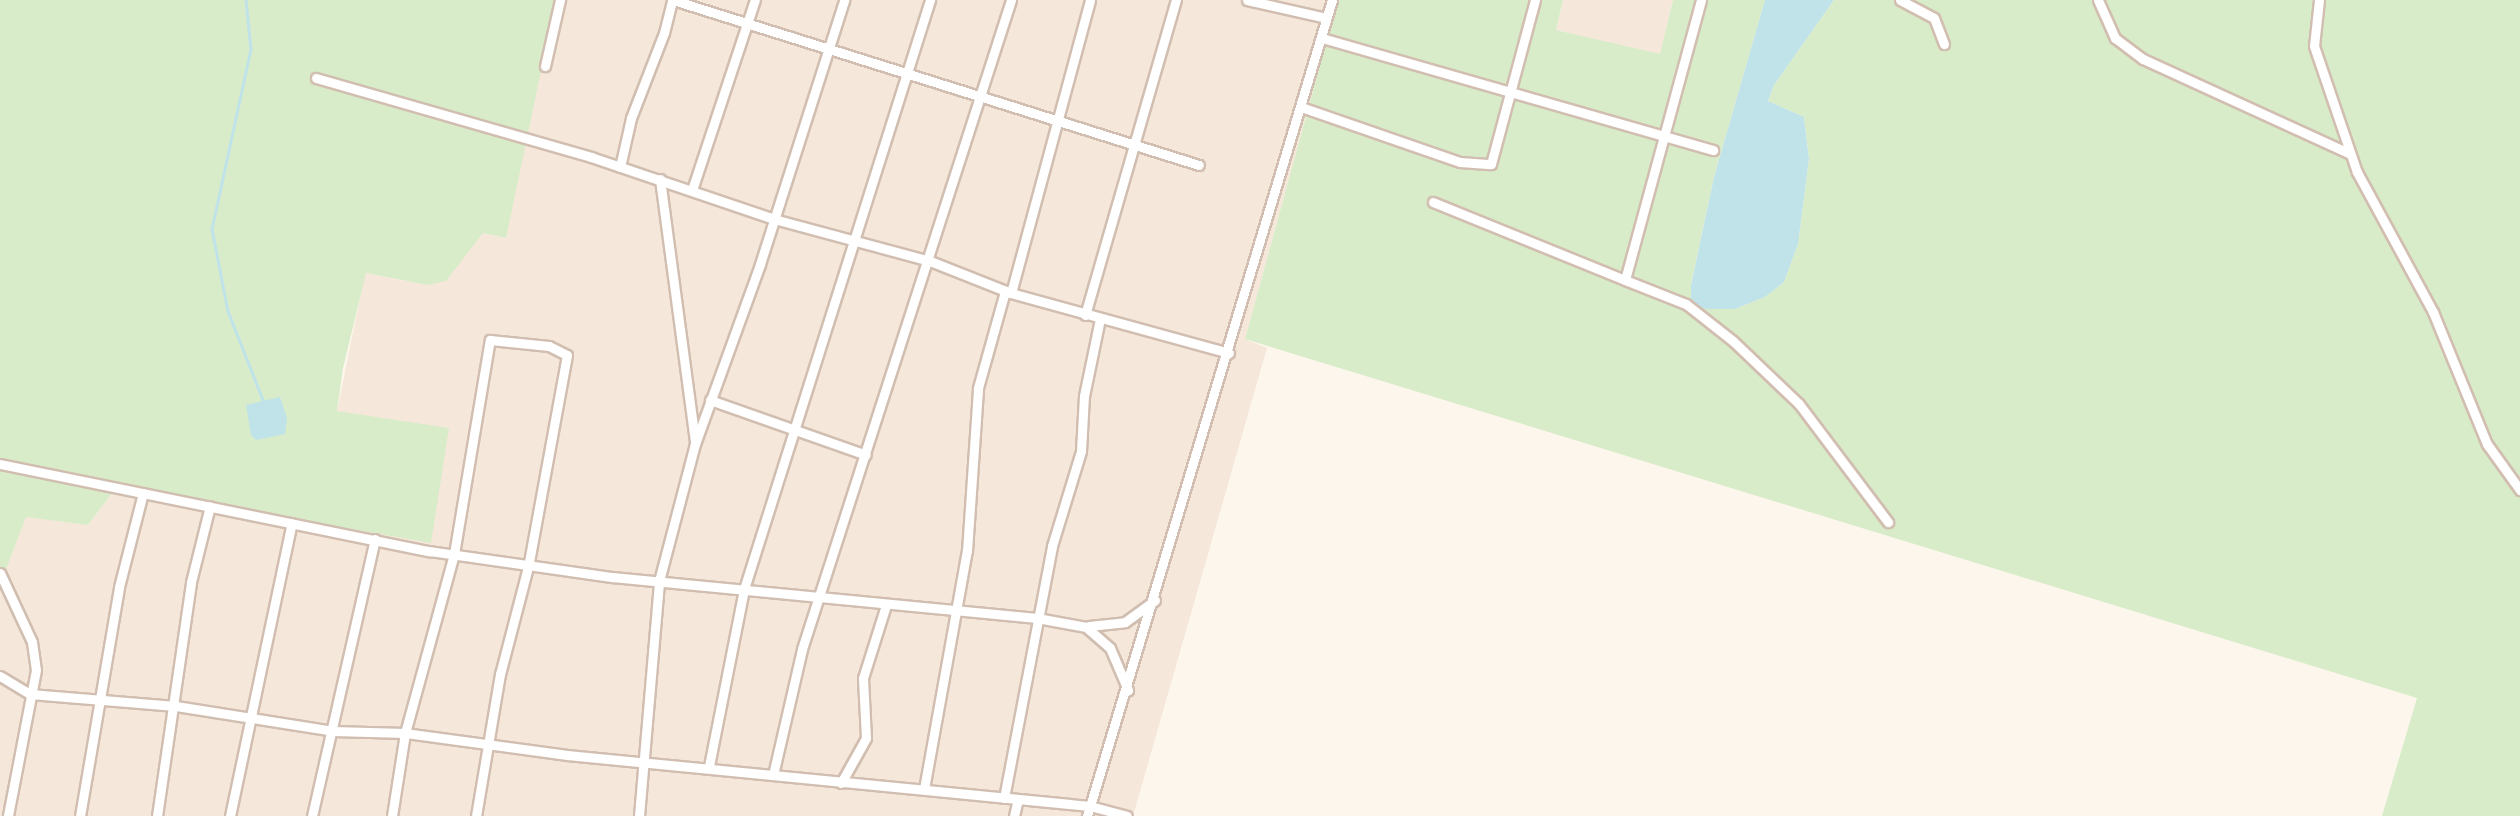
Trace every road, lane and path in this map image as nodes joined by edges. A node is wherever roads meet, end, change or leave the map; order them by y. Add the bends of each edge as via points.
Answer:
1 (560, 0) edge
2 (672, 0) edge
3 (755, 0) edge
4 (844, 0) edge
5 (930, 0) edge
6 (1011, 0) edge
7 (1090, 0) edge
8 (1176, 0) edge
9 (1248, 0) edge
10 (1332, 0) edge
11 (1536, 0) edge
12 (1701, 0) edge
13 (1900, 0) edge
14 (2098, 0) edge
15 (2318, 0) edge
16 (1326, 18) junction
17 (747, 23) junction
18 (1322, 38) junction
19 (1944, 44) dead end
20 (829, 49) junction
21 (545, 66) dead end
22 (908, 74) junction
23 (316, 78) dead end
24 (1511, 92) junction
25 (983, 97) junction
26 (1301, 107) junction
27 (1058, 122) junction
28 (1667, 136) junction
29 (1134, 146) junction
30 (1713, 150) dead end
31 (2351, 156) junction
32 (1199, 164) dead end
33 (620, 167) junction
34 (660, 179) junction
35 (692, 190) junction
36 (1432, 202) dead end
37 (774, 219) junction
38 (854, 242) junction
39 (930, 262) junction
40 (1625, 280) junction
41 (1008, 292) junction
42 (1085, 315) junction
43 (1100, 319) junction
44 (1229, 353) junction
45 (710, 400) junction
46 (792, 431) junction
47 (695, 444) junction
48 (866, 455) junction
49 (0, 464) edge
50 (2520, 490) edge
51 (143, 493) junction
52 (210, 506) junction
53 (1888, 522) dead end
54 (292, 523) junction
55 (375, 540) junction
56 (454, 554) junction
57 (530, 563) junction
58 (0, 573) edge
59 (659, 581) junction
60 (744, 588) junction
61 (819, 597) junction
62 (1155, 600) junction
63 (886, 605) junction
64 (959, 610) junction
65 (1037, 618) junction
66 (1086, 627) junction
67 (1, 680) edge
68 (1128, 690) junction
69 (30, 694) junction
70 (102, 702) junction
71 (176, 706) junction
72 (249, 718) junction
73 (333, 731) junction
74 (405, 733) junction
75 (487, 743) junction
76 (645, 760) junction
77 (709, 766) junction
78 (774, 776) junction
79 (841, 783) junction
80 (924, 789) junction
81 (1004, 798) junction
82 (1018, 799) junction
83 (1089, 811) edge
84 (8, 816) edge
85 (80, 816) edge
86 (157, 816) edge
87 (230, 816) edge
88 (312, 816) edge
89 (392, 816) edge
90 (476, 816) edge
91 (639, 816) edge
92 (1014, 816) edge
93 (1128, 816) edge

1 - 21 street
2 - 17 street
2 - 33 street
3 - 17 street
4 - 20 street
5 - 22 street
6 - 25 street
7 - 27 street
8 - 29 street
9 - 16 street
10 - 16 street
11 - 24 street
12 - 28 street
13 - 19 street via 1934,18
14 - 31 street via 2115,38 2134,54
15 - 31 street via 2314,46
16 - 18 street
17 - 20 street
17 - 35 street
18 - 24 street
18 - 26 street
20 - 22 street
20 - 37 street
22 - 25 street
22 - 38 street
23 - 33 street
24 - 26 street via 1491,164 1460,162
24 - 28 street
25 - 27 street
25 - 39 street
26 - 44 street
27 - 29 street
27 - 41 street
28 - 30 street
28 - 40 street
29 - 32 street
29 - 42 street
31 - 50 street via 2433,312 2487,444
33 - 34 street
34 - 35 street
34 - 47 street
35 - 37 street
36 - 40 street
37 - 38 street
37 - 45 street
38 - 39 street
38 - 46 street
39 - 41 street
39 - 48 street
40 - 53 street via 1686,304 1733,342 1799,404
41 - 42 street
41 - 64 street via 972,426 973,483
42 - 43 street
43 - 44 street
43 - 65 street via 1084,396 1082,451
44 - 62 street
45 - 46 street
45 - 47 street
46 - 48 street
46 - 60 street
47 - 59 street
48 - 61 street
49 - 51 street
51 - 52 street
51 - 70 street via 118,587
52 - 54 street
52 - 71 street via 191,582
54 - 55 street
54 - 72 street
55 - 56 street
55 - 73 street
56 - 57 street
56 - 57 street via 490,340 548,346 567,355 566,370
56 - 74 street
57 - 59 street
57 - 75 street
58 - 69 street via 32,642 36,670
59 - 60 street
59 - 76 street
60 - 61 street
60 - 77 street
61 - 63 street
61 - 78 street via 786,701
62 - 66 street via 1125,622
62 - 68 street
63 - 64 street
63 - 79 street via 863,678 866,738
64 - 65 street
64 - 80 street
65 - 66 street
65 - 81 street
66 - 68 street via 1110,648
67 - 69 street
68 - 83 street
69 - 70 street
69 - 84 street
70 - 71 street
70 - 85 street
71 - 72 street
71 - 86 street
72 - 73 street
72 - 87 street
73 - 74 street
73 - 88 street
74 - 75 street
74 - 89 street
75 - 76 street
75 - 90 street
76 - 77 street
76 - 91 street
77 - 78 street
78 - 79 street
79 - 80 street
80 - 81 street
81 - 82 street
82 - 83 street
82 - 92 street
83 - 93 street

